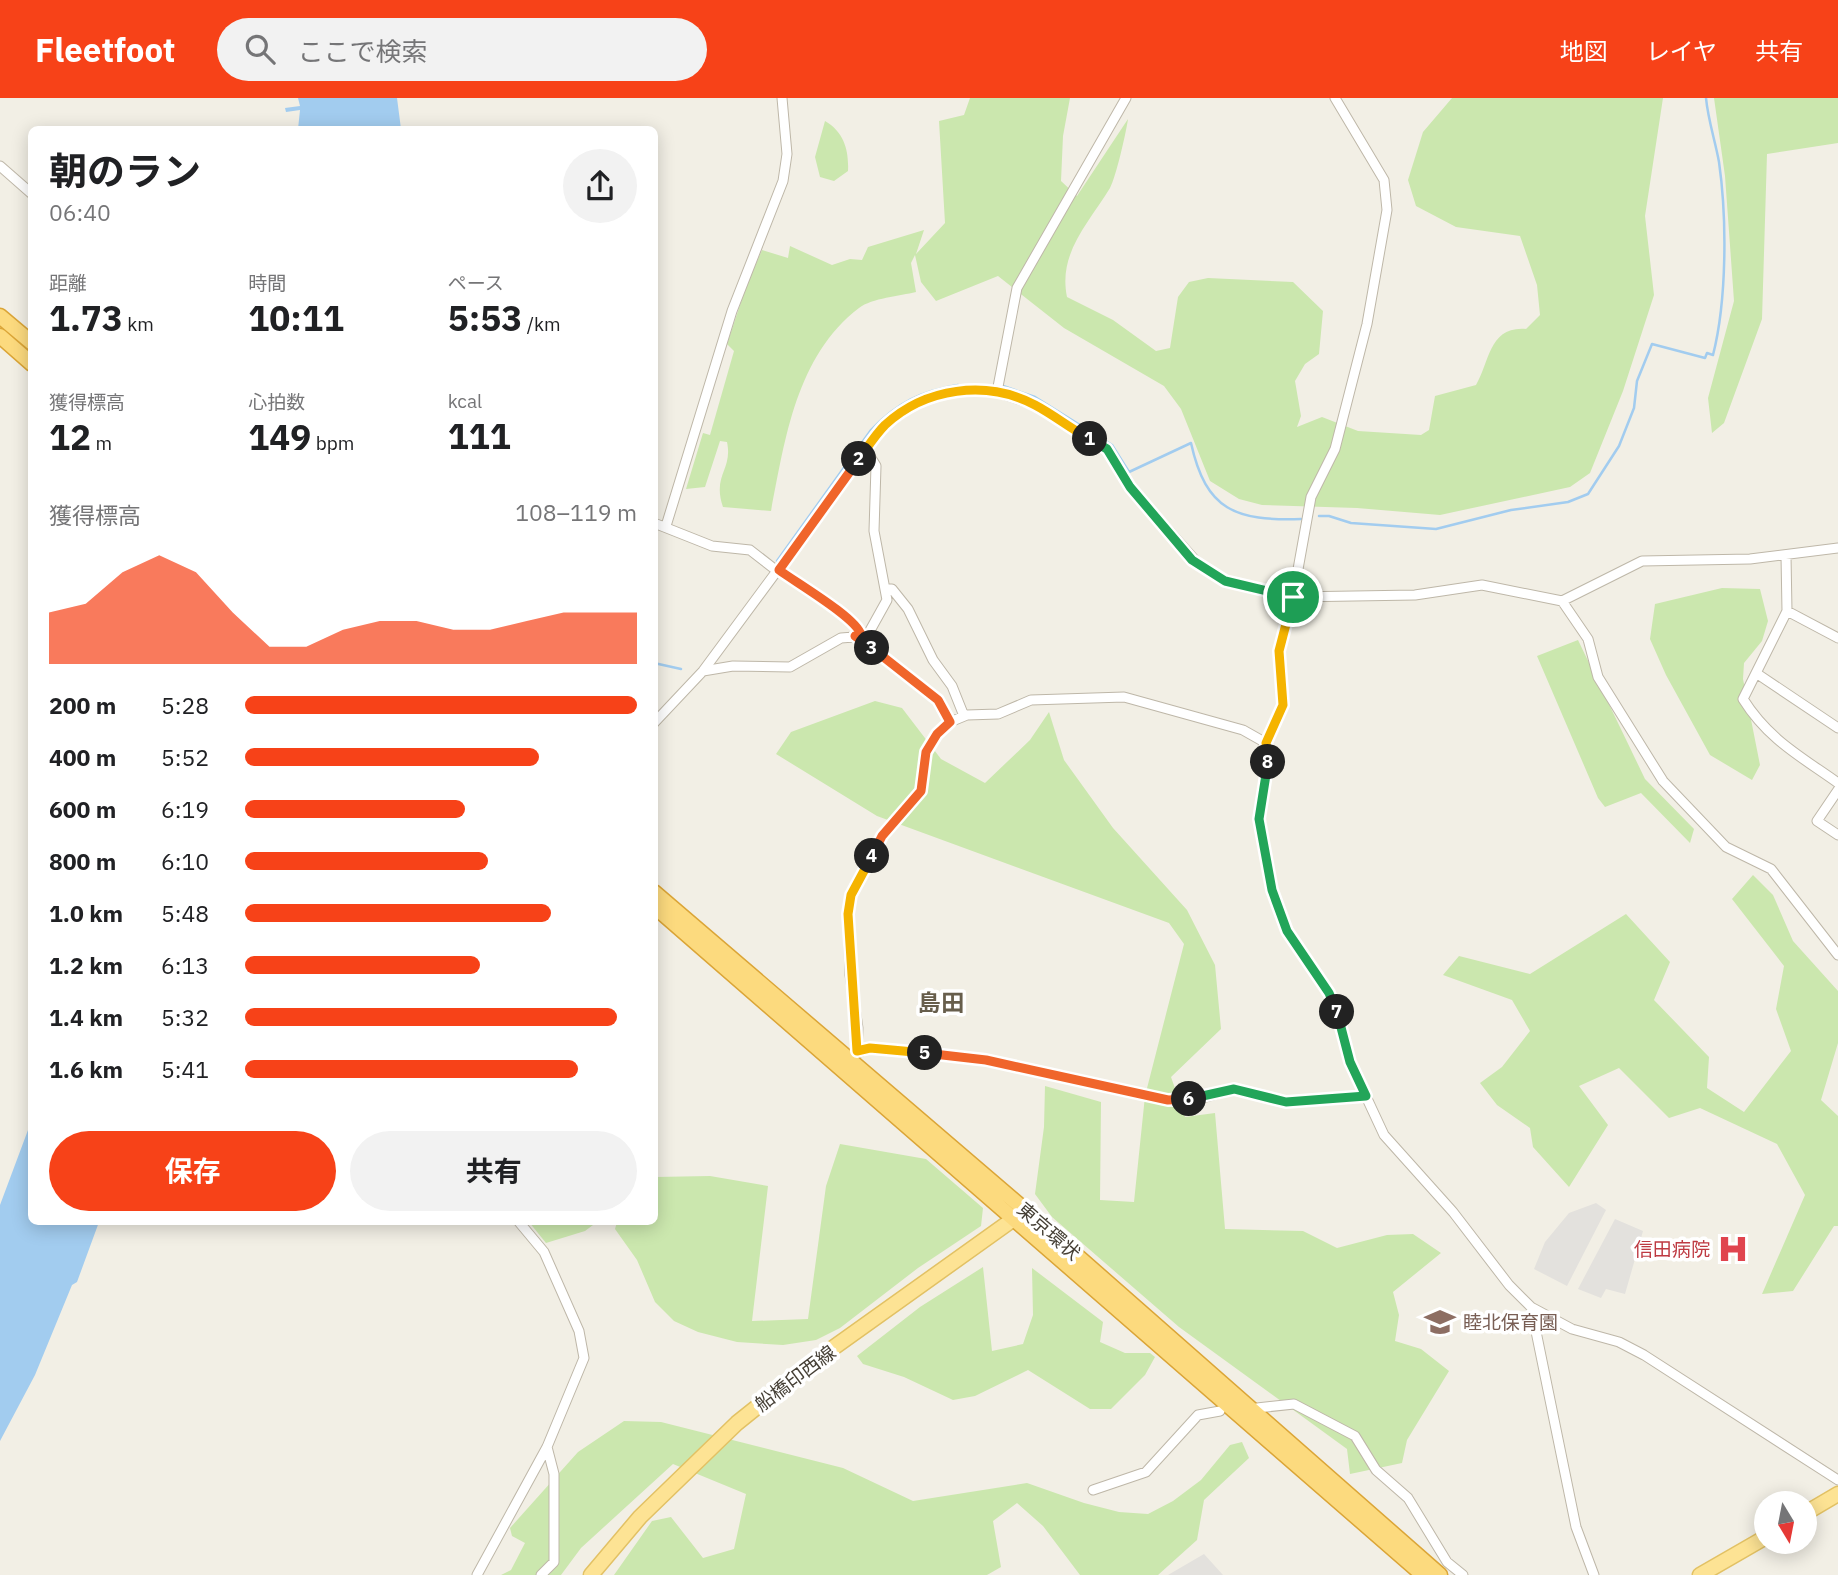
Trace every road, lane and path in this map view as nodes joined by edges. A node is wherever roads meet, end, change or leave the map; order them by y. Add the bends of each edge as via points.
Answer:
1 (782, 98) edge
2 (1126, 98) edge
3 (1335, 98) edge
4 (0, 166) edge
5 (28, 190) edge
6 (0, 316) edge
7 (0, 337) edge
8 (28, 340) edge
9 (28, 361) edge
10 (998, 392) junction
11 (866, 450) junction
12 (658, 524) edge
13 (666, 526) junction
14 (1838, 548) edge
15 (1786, 556) junction
16 (778, 570) junction
17 (887, 589) junction
18 (1293, 597) junction
19 (1562, 601) junction
20 (1787, 611) junction
21 (858, 635) junction
22 (1838, 638) edge
23 (703, 671) junction
24 (1756, 673) junction
25 (964, 716) junction
26 (658, 719) edge
27 (950, 722) junction
28 (1838, 728) edge
29 (1266, 743) junction
30 (1838, 783) edge
31 (1838, 790) edge
32 (1838, 835) edge
33 (658, 896) edge
34 (658, 909) edge
35 (1838, 955) edge
36 (750, 983) junction
37 (852, 1055) junction
38 (861, 1078) junction
39 (1366, 1096) junction
40 (1025, 1210) junction
41 (1013, 1222) junction
42 (522, 1225) edge
43 (1531, 1307) junction
44 (1258, 1408) dead end
45 (1220, 1411) dead end
46 (547, 1447) junction
47 (1838, 1480) edge
48 (1093, 1490) dead end
49 (1838, 1494) edge
50 (1817, 1506) edge
51 (1754, 1543) edge
52 (477, 1575) edge
53 (541, 1575) edge
54 (591, 1575) edge
55 (1423, 1575) edge
56 (1440, 1575) edge
57 (1463, 1575) edge
58 (1594, 1575) edge
59 (1700, 1575) edge

1 - 13 street via 787,154 783,181 732,311
2 - 10 street via 1017,288
3 - 18 street via 1384,180 1387,211 1367,324 1335,449 1311,497
4 - 5 street
6 - 8 highway
7 - 9 highway
10 - 11 street via 962,390 918,401 884,426
10 - 18 street via 1035,405 1107,449 1130,487 1201,567 1238,585
11 - 16 street
11 - 17 street via 876,466 874,531
12 - 13 street
13 - 16 street via 712,546 750,550
14 - 15 street
15 - 19 street via 1642,561
15 - 20 street
16 - 21 street via 847,619 860,630
16 - 23 street
17 - 21 street via 887,600 867,636
17 - 25 street via 908,608
18 - 19 street via 1415,595 1482,585
18 - 29 street via 1279,651 1283,705
19 - 35 street via 1588,639 1598,677 1663,781 1726,847 1772,869
20 - 22 street
20 - 24 street
21 - 23 street via 841,638 790,667 733,666
21 - 27 street via 938,700
23 - 26 street
24 - 28 street
24 - 30 street via 1743,699 1756,719 1766,732
25 - 27 street
25 - 29 street via 998,714 1031,701 1124,697 1243,730
27 - 37 street via 926,752 921,791 882,836 851,895 850,975 858,1028
29 - 39 street via 1268,760 1259,819 1272,890 1287,931 1329,993 1350,1062
31 - 32 street via 1817,821
33 - 36 highway, 東京環状
34 - 36 highway, 東京環状
36 - 37 highway, 東京環状
36 - 38 highway, 東京環状
37 - 38 highway, 東京環状
37 - 39 street via 883,1049 986,1060 1168,1100 1199,1099 1234,1089 1286,1102
38 - 40 highway, 東京環状
38 - 41 highway, 東京環状
39 - 43 street via 1384,1135
40 - 41 main road, 船橋印西線
40 - 56 highway, 東京環状
41 - 54 main road, 船橋印西線 via 774,1393 705,1452
41 - 55 highway, 東京環状
42 - 46 street via 544,1252 583,1346 581,1371
43 - 47 street via 1572,1329 1619,1342 1644,1355
43 - 58 street via 1576,1527
44 - 57 street via 1294,1404 1355,1436 1376,1470 1408,1498 1447,1562
45 - 48 street via 1198,1415 1146,1472
46 - 52 street
46 - 53 street via 554,1474 554,1562
49 - 50 main road
51 - 59 main road

